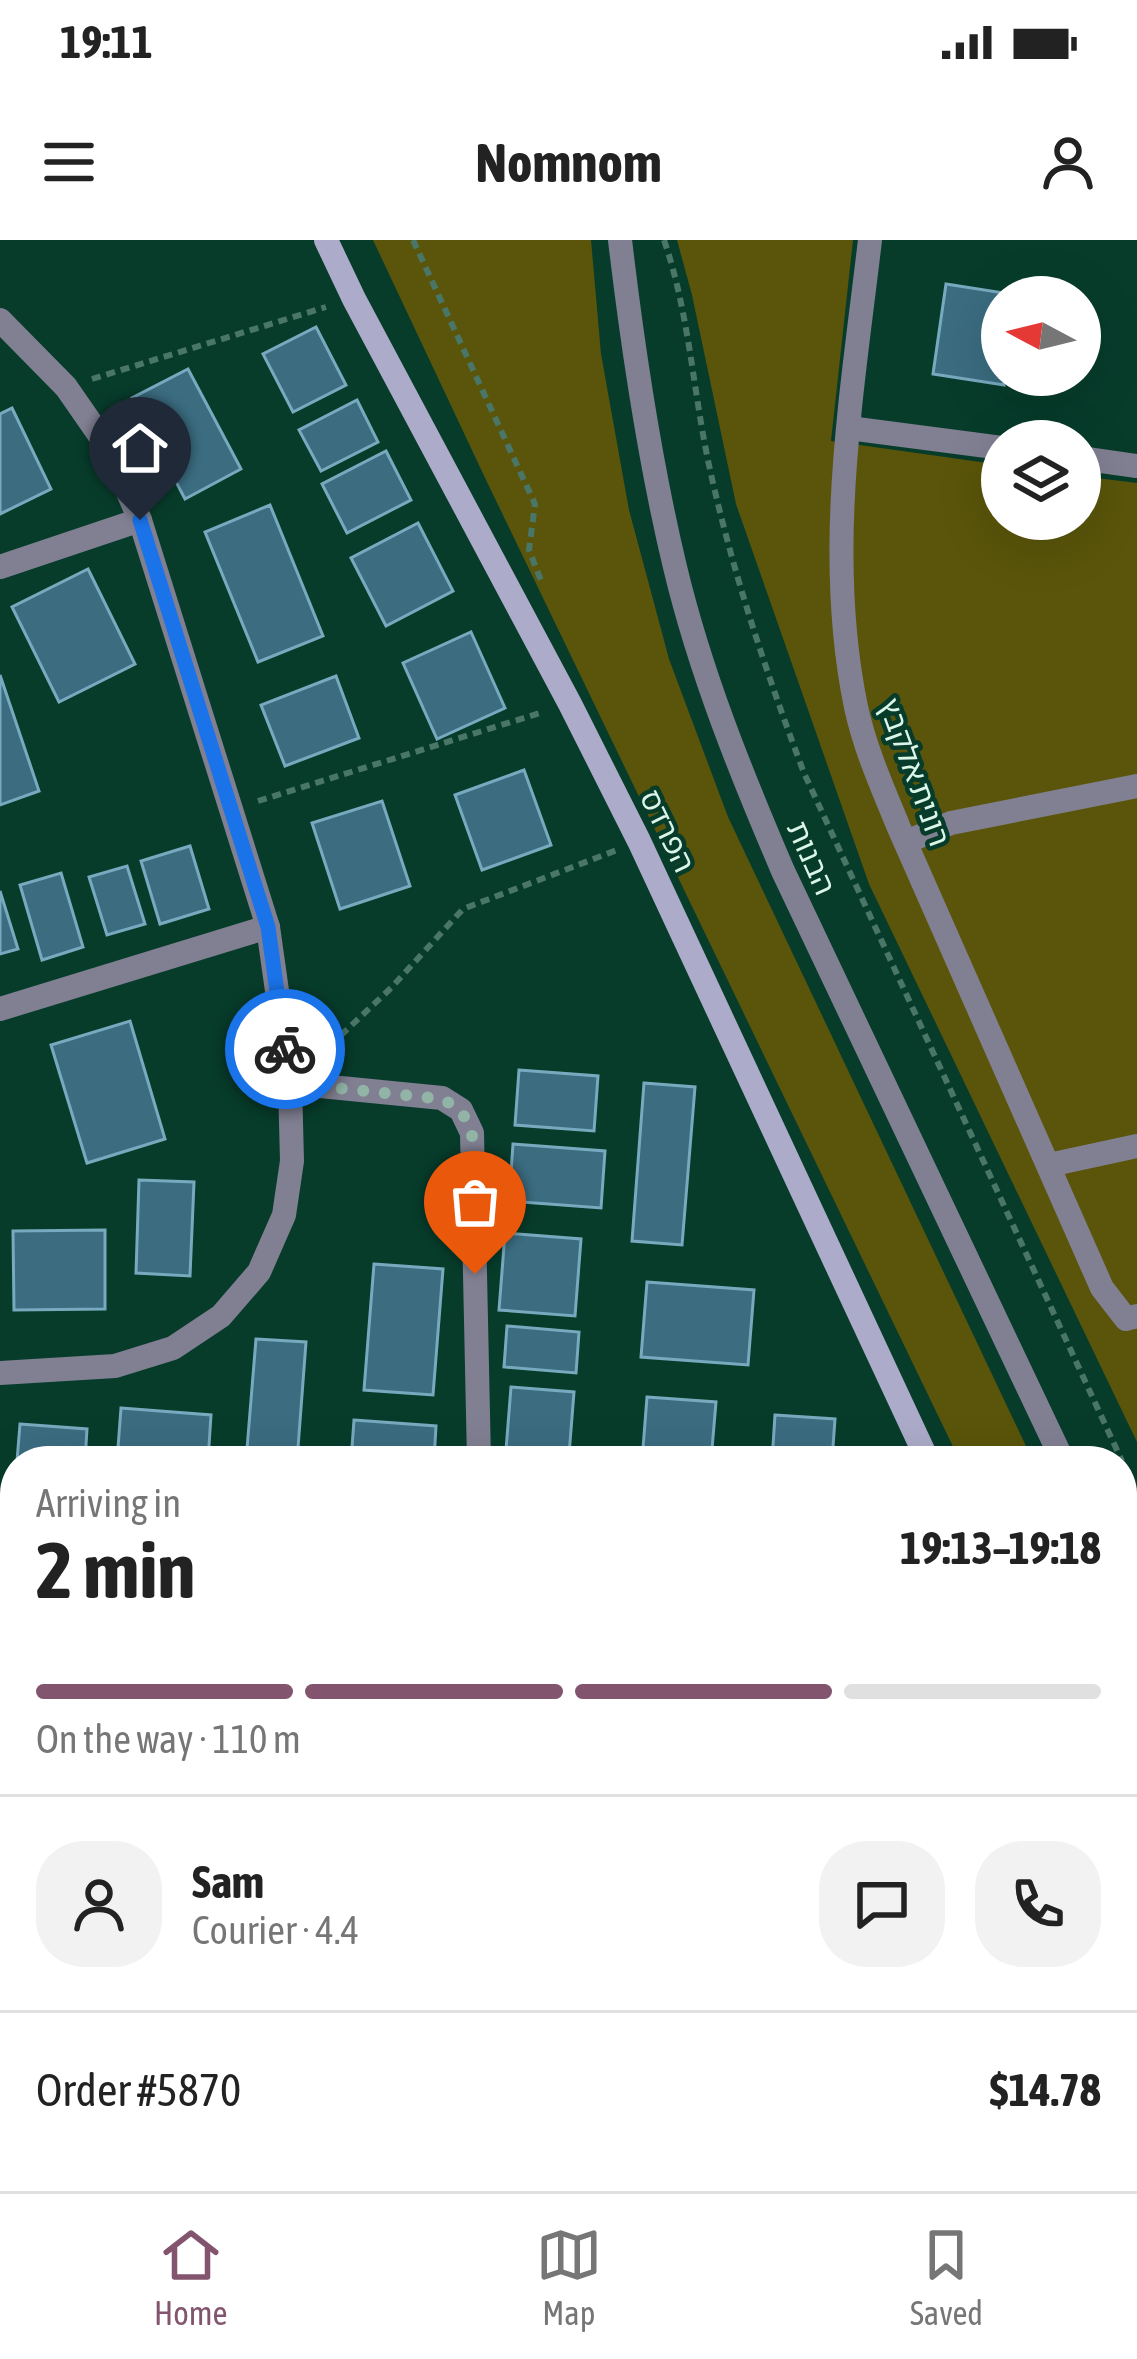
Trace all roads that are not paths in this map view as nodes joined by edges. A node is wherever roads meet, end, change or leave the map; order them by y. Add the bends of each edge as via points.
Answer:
1 (326, 240) edge
2 (620, 240) edge
3 (871, 240) edge
4 (0, 320) edge
5 (849, 428) junction
6 (981, 445) edge
7 (1101, 461) edge
8 (1137, 466) edge
9 (140, 520) junction
10 (0, 567) edge
11 (1137, 786) edge
12 (906, 842) junction
13 (268, 927) junction
14 (0, 1009) edge
15 (290, 1083) junction
16 (1137, 1146) edge
17 (1049, 1165) junction
18 (1137, 1316) edge
19 (0, 1373) edge
20 (479, 1446) edge
21 (921, 1446) edge
22 (1056, 1446) edge

1 - 21 street, הפרדס via 640,842
2 - 22 street, הבנות via 651,456 712,692 783,871
3 - 5 street, רונית אלקבץ
4 - 9 street via 66,387 109,448
5 - 6 street
5 - 12 street, רונית אלקבץ via 846,649 873,764
7 - 8 street
9 - 10 street
9 - 13 street
11 - 12 street via 951,823
12 - 17 street, רונית אלקבץ
13 - 14 street
13 - 15 street
15 - 19 street via 284,1215 259,1272 221,1316 173,1348 115,1366
15 - 20 street via 442,1099 461,1110 472,1133
16 - 17 street
17 - 18 street, רונית אלקבץ via 1102,1288 1126,1319

